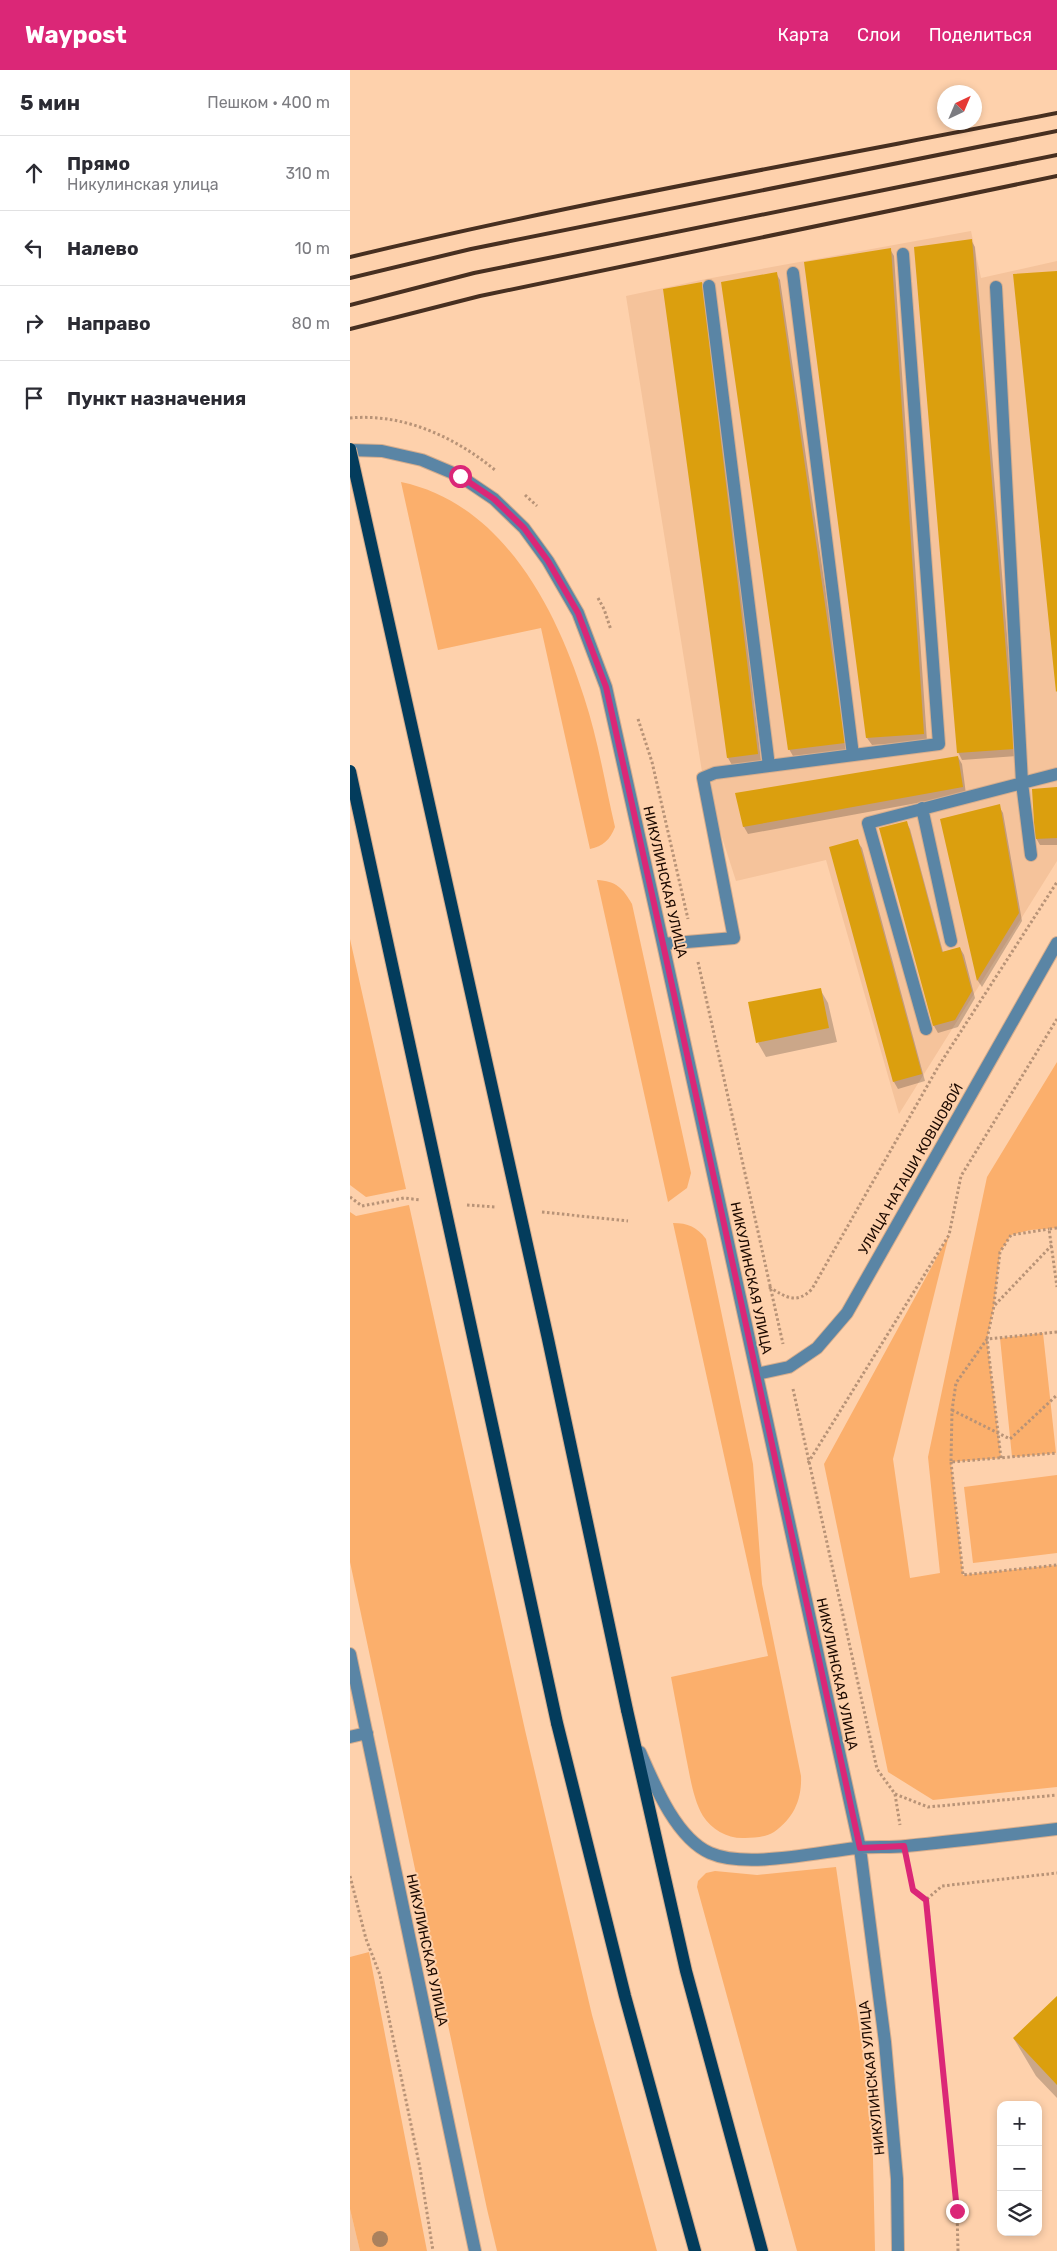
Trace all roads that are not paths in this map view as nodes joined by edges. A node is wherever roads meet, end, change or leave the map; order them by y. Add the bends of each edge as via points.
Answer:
1 (903, 254) dead end
2 (793, 273) dead end
3 (709, 286) dead end
4 (996, 287) dead end
5 (350, 450) edge
6 (853, 755) junction
7 (769, 766) junction
8 (350, 771) edge
9 (1057, 774) edge
10 (1022, 783) junction
11 (922, 808) junction
12 (1031, 855) dead end
13 (951, 941) dead end
14 (1057, 943) edge
15 (663, 944) junction
16 (926, 1029) dead end
17 (757, 1374) junction
18 (350, 1654) edge
19 (367, 1733) junction
20 (350, 1737) edge
21 (636, 1746) junction
22 (1057, 1829) edge
23 (860, 1848) junction
24 (475, 2251) edge
25 (695, 2251) edge
26 (762, 2251) edge
27 (898, 2251) edge

1 - 6 street via 939,744
2 - 6 street
3 - 7 street
4 - 10 street
5 - 15 street, НИКУЛИНСКАЯ УЛИЦА via 382,450 422,460 460,476 494,499 524,528 548,561 578,613 606,687
5 - 21 main road, bridge
6 - 7 street
7 - 15 street via 714,773 703,778 734,938
8 - 25 main road, bridge via 557,1723 625,1996
9 - 10 street
10 - 11 street
10 - 12 street
11 - 13 street
11 - 16 street via 868,823
14 - 17 street, УЛИЦА НАТАШИ КОВШОВОЙ via 847,1312 818,1348 789,1367
15 - 17 street, НИКУЛИНСКАЯ УЛИЦА
17 - 23 street, НИКУЛИНСКАЯ УЛИЦА
18 - 19 street, НИКУЛИНСКАЯ УЛИЦА
19 - 20 street
19 - 24 street, НИКУЛИНСКАЯ УЛИЦА
21 - 23 street via 664,1806 692,1840 710,1853 732,1858 767,1859
21 - 26 main road via 686,1971
22 - 23 street
23 - 27 street, НИКУЛИНСКАЯ УЛИЦА via 885,2042

